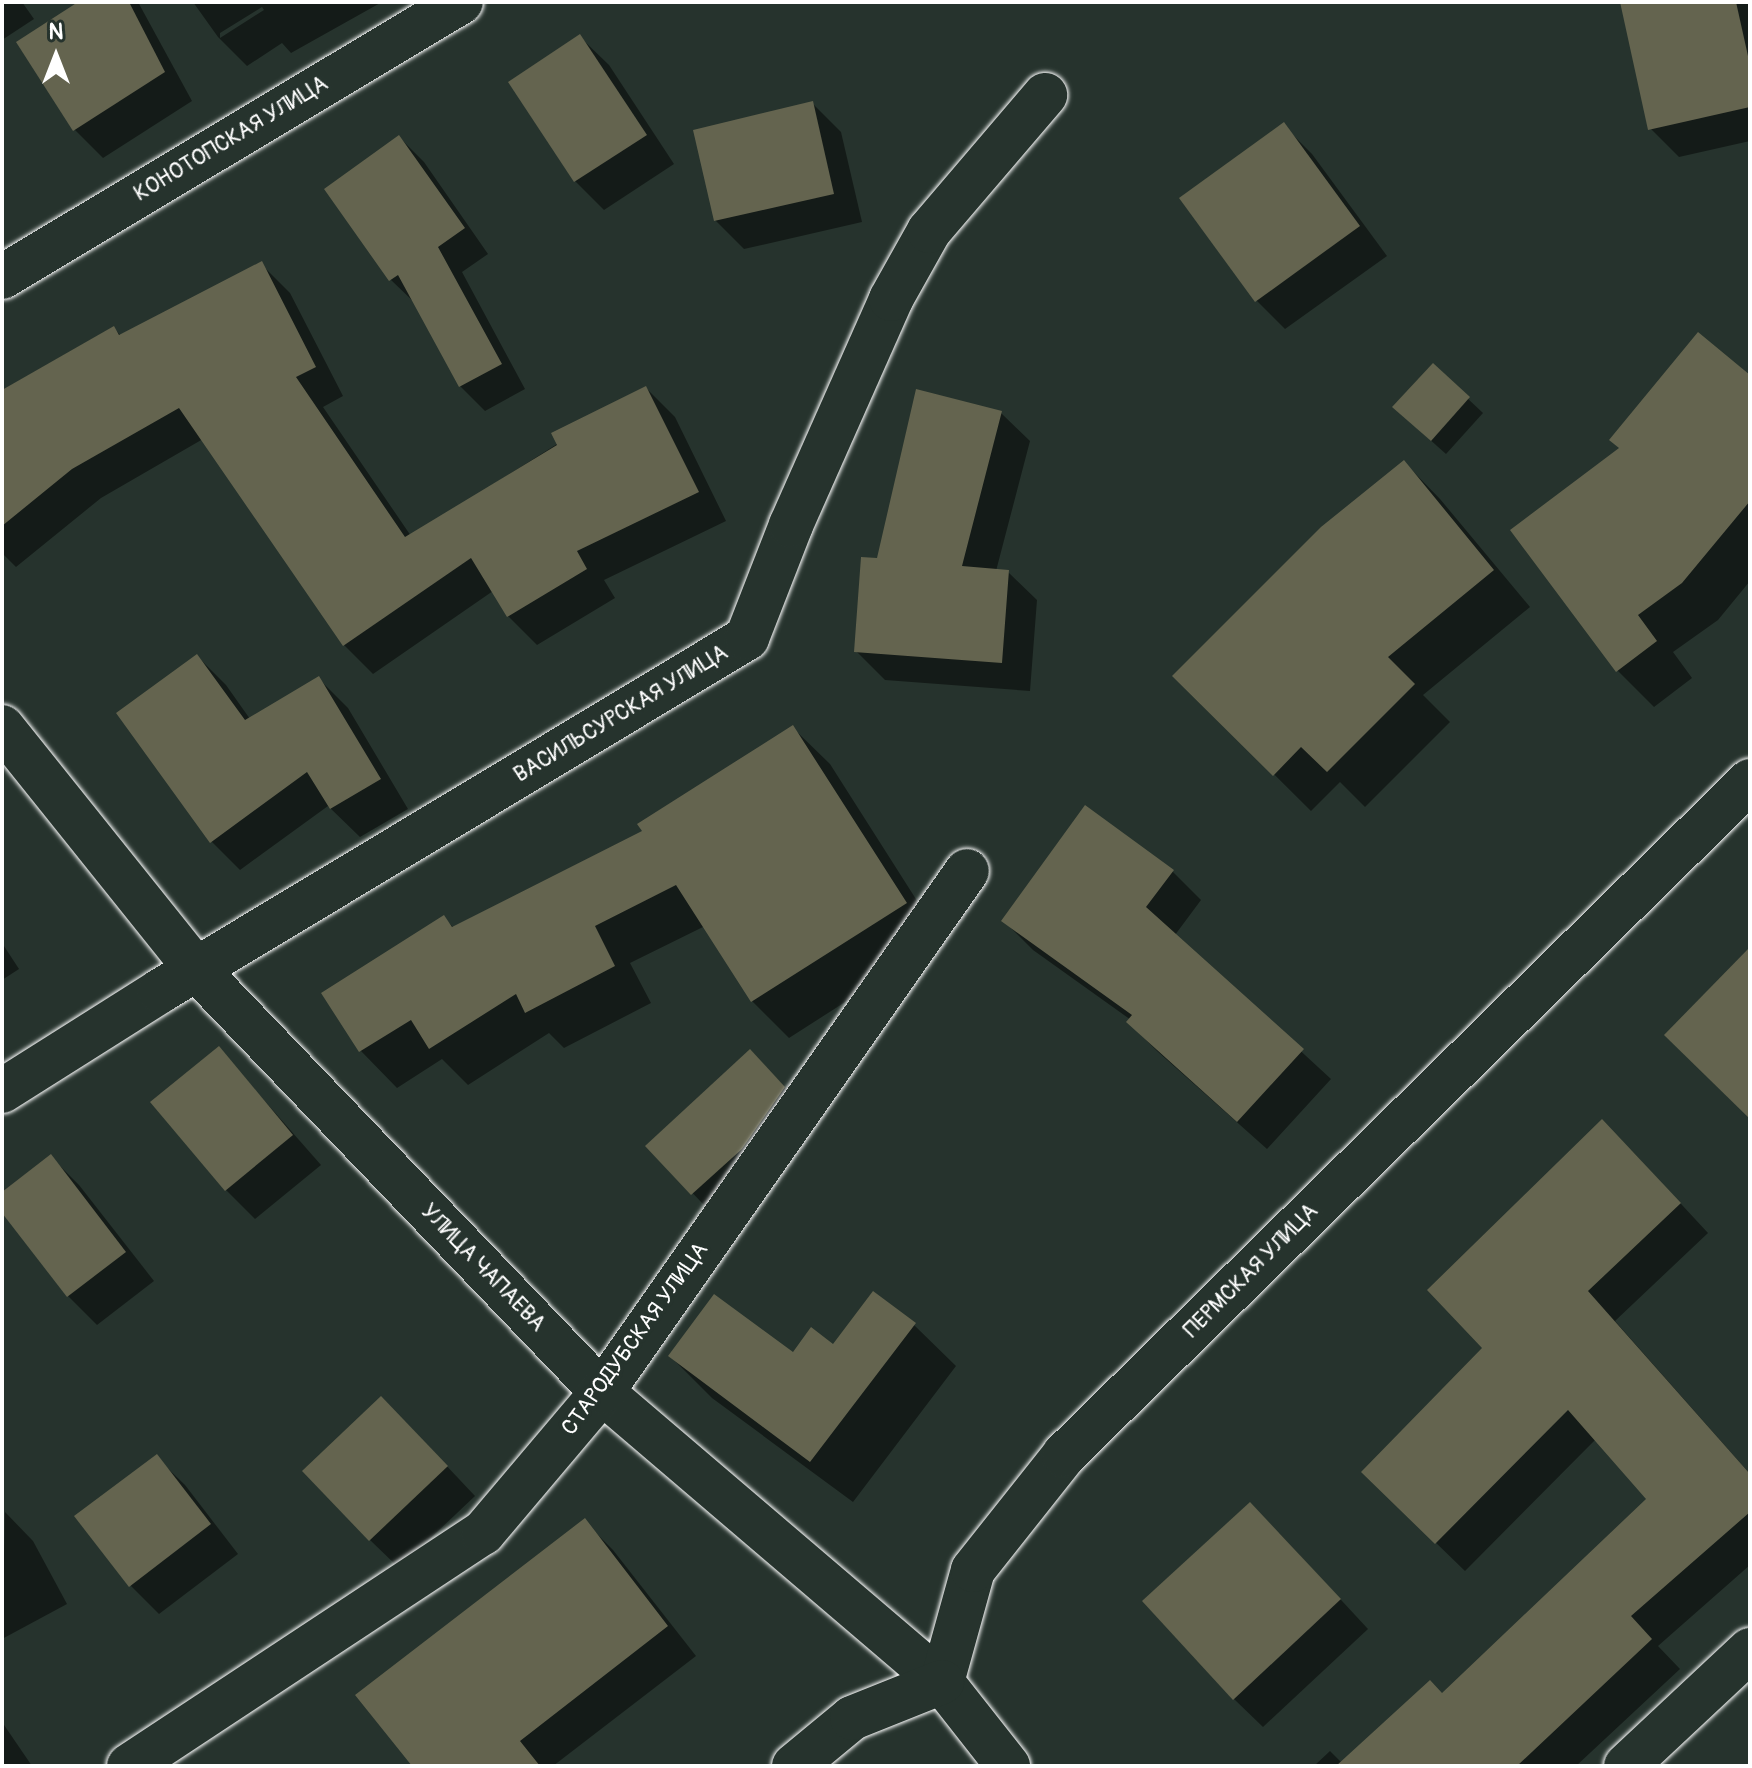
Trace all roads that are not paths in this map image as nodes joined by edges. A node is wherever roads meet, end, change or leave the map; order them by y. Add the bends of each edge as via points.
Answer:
1 (461, 2) edge
2 (1045, 95) dead end
3 (2, 277) edge
4 (2, 727) edge
5 (1750, 781) edge
6 (967, 871) dead end
7 (197, 970) junction
8 (2, 1091) edge
9 (602, 1392) junction
10 (1750, 1650) edge
11 (942, 1682) junction
12 (129, 1766) edge
13 (794, 1766) edge
14 (1008, 1766) edge
15 (1626, 1766) edge

1 - 3 street, КОНОТОПСКАЯ УЛИЦА
2 - 7 street, ВАСИЛЬСУРСКАЯ УЛИЦА via 929,231 891,299 747,638
4 - 7 street, УЛИЦА ЧАПАЕВА
5 - 11 street, ПЕРМСКАЯ УЛИЦА via 1064,1455 973,1570
6 - 9 street, СТАРОДУБСКАЯ УЛИЦА
7 - 8 street, ВАСИЛЬСУРСКАЯ УЛИЦА
7 - 9 street, УЛИЦА ЧАПАЕВА
9 - 11 street, УЛИЦА ЧАПАЕВА
9 - 12 street, СТАРОДУБСКАЯ УЛИЦА via 483,1533
10 - 15 street
11 - 13 street via 852,1718
11 - 14 street, УЛИЦА ЧАПАЕВА

